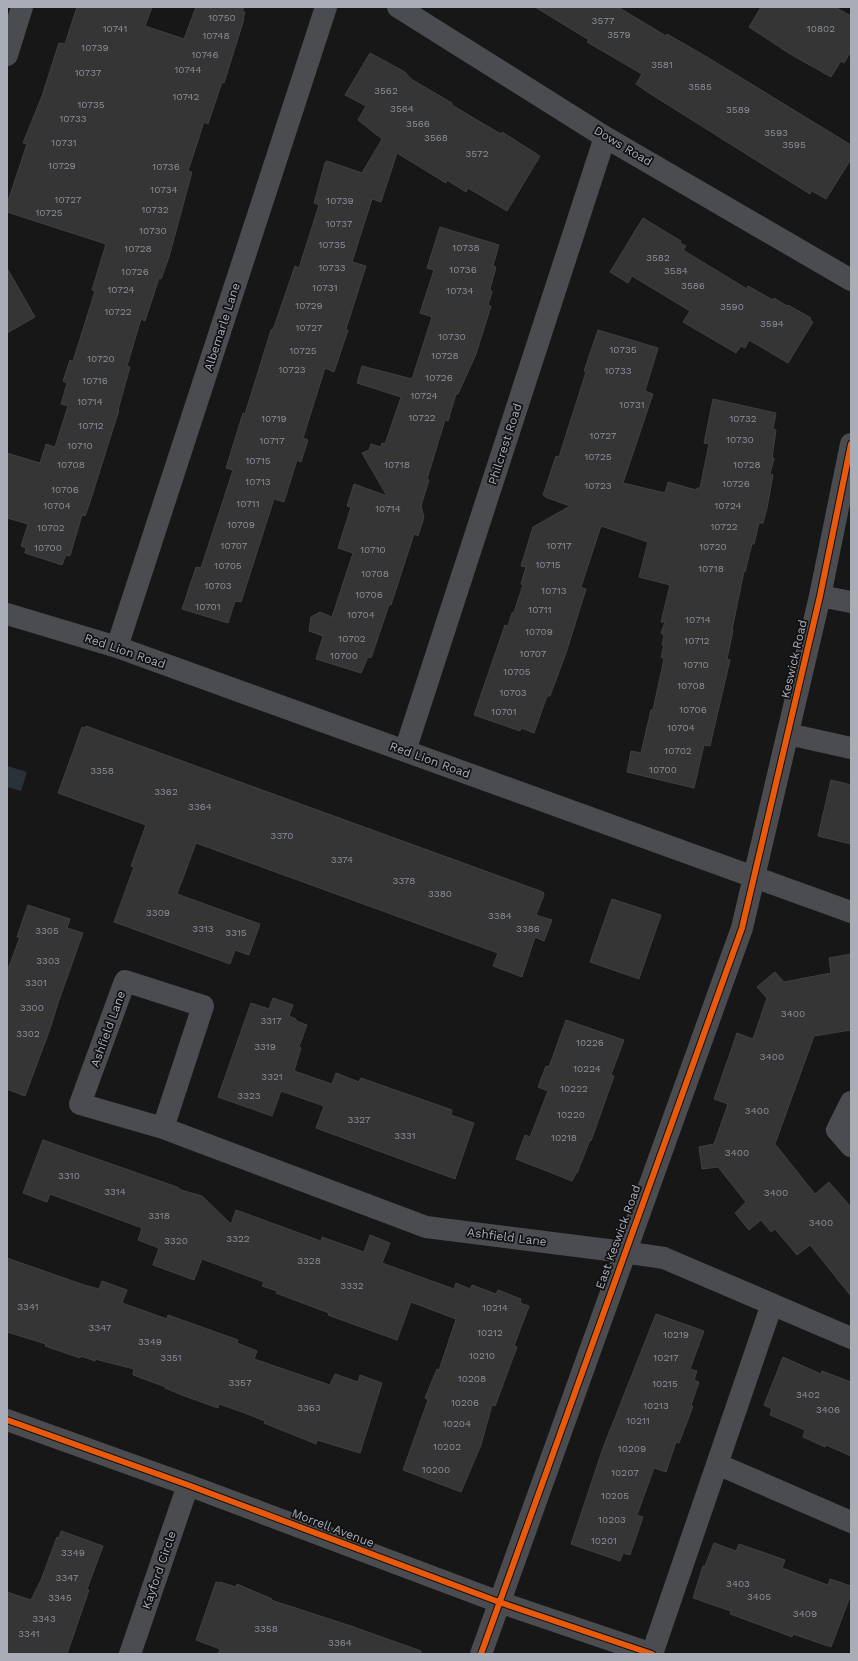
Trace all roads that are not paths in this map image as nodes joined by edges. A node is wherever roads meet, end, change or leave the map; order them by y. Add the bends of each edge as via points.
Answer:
1 (22, 7) edge
2 (326, 7) edge
3 (398, 7) edge
4 (7, 55) edge
5 (606, 136) junction
6 (851, 280) edge
7 (851, 444) edge
8 (820, 596) junction
9 (851, 602) edge
10 (7, 614) edge
11 (117, 647) junction
12 (788, 734) junction
13 (851, 748) edge
14 (405, 751) junction
15 (754, 877) junction
16 (851, 912) edge
17 (851, 1102) edge
18 (163, 1128) junction
19 (851, 1146) edge
20 (624, 1252) junction
21 (772, 1304) junction
22 (851, 1338) edge
23 (7, 1420) edge
24 (717, 1464) junction
25 (188, 1486) junction
26 (851, 1522) edge
27 (499, 1602) junction
28 (130, 1654) edge
29 (481, 1654) edge
30 (652, 1654) edge

1 - 4 street
2 - 11 street, Albemarle Lane
3 - 5 street, Dows Road
5 - 6 street, Dows Road
5 - 14 street, Philcrest Road
7 - 8 street, Keswick Road
8 - 9 street
8 - 12 street, Keswick Road
10 - 11 street, Red Lion Road
11 - 14 street, Red Lion Road
12 - 13 street
12 - 15 street, Keswick Road
14 - 15 street, Red Lion Road
15 - 16 street, Red Lion Road
15 - 20 street, East Keswick Road via 742,928
17 - 19 street via 837,1130
18 - 18 street, Ashfield Lane via 80,1104 125,981 203,1006
18 - 20 street, Ashfield Lane via 426,1227
20 - 21 street, Ashfield Lane via 664,1258
20 - 27 street, East Keswick Road
21 - 22 street, Ashfield Lane
21 - 24 street
23 - 25 street, Morrell Avenue
24 - 26 street
24 - 30 street
25 - 27 street, Morrell Avenue
25 - 28 street, Kayford Circle
27 - 29 street, East Keswick Road
27 - 30 street, Morrell Avenue

